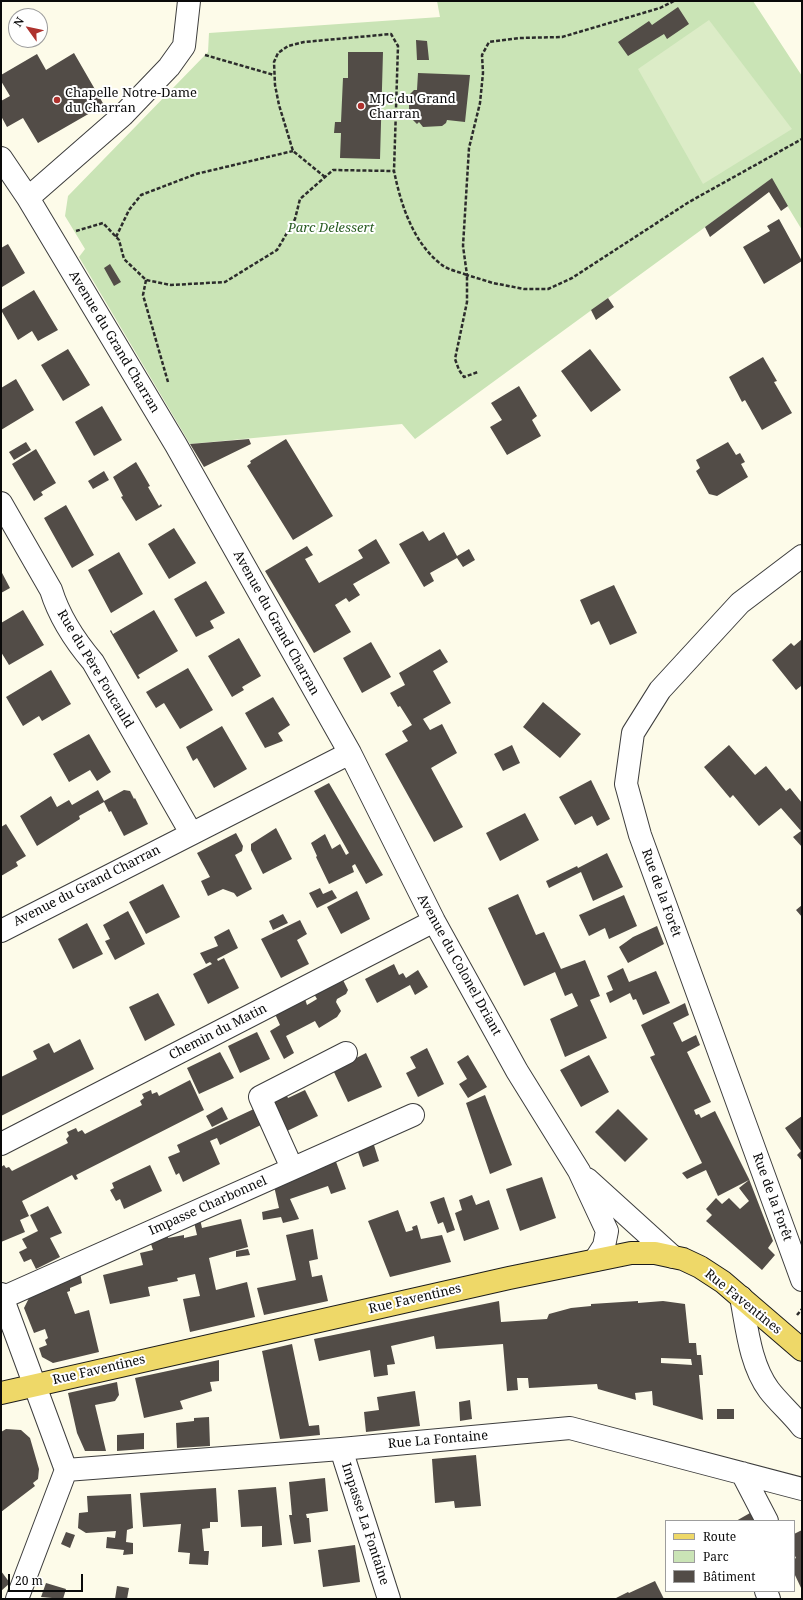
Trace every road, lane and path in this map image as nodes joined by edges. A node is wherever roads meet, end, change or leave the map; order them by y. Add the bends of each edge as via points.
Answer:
1 (189, 1) edge
2 (674, 1) edge
3 (199, 52) dead end
4 (274, 75) junction
5 (802, 139) edge
6 (293, 151) junction
7 (1, 158) edge
8 (394, 171) junction
9 (325, 177) junction
10 (28, 198) junction
11 (70, 232) dead end
12 (116, 237) junction
13 (467, 275) junction
14 (146, 280) junction
15 (478, 372) dead end
16 (169, 389) dead end
17 (1, 503) edge
18 (802, 556) edge
19 (350, 753) junction
20 (191, 833) junction
21 (434, 921) junction
22 (1, 931) edge
23 (346, 1052) dead end
24 (413, 1115) dead end
25 (1, 1144) edge
26 (292, 1168) junction
27 (579, 1171) junction
28 (672, 1257) junction
29 (595, 1260) junction
30 (802, 1280) edge
31 (2, 1296) edge
32 (741, 1297) junction
33 (801, 1348) edge
34 (34, 1385) junction
35 (1, 1393) edge
36 (802, 1427) edge
37 (341, 1449) junction
38 (66, 1470) junction
39 (742, 1473) junction
40 (802, 1489) edge
41 (766, 1520) edge
42 (17, 1599) edge
43 (389, 1599) edge

1 - 10 street via 184,46 169,67 123,115
2 - 13 path via 660,8 562,37 489,42 482,55 480,103 469,148 463,246
3 - 4 path via 213,59
4 - 6 path via 279,105
4 - 8 path via 274,62 278,52 288,46 304,42 390,34 398,46
5 - 13 path via 688,202 572,278 548,289 493,283
6 - 9 path
6 - 12 path via 196,174 141,195 129,210
7 - 10 street, Avenue du Grand Charran
8 - 9 path via 333,170
8 - 13 path via 400,198 420,244 443,266
9 - 14 path via 300,199 295,218 276,250 224,282 171,285
10 - 19 street, Avenue du Grand Charran via 176,445
11 - 12 path via 103,223
12 - 14 path via 124,259
13 - 15 path via 467,302 456,360 464,377
14 - 16 path via 143,295
17 - 20 street, Rue du Père Foucauld via 81,648 93,662
18 - 30 street, Rue de la Forêt via 740,603 660,690 633,733 626,784 640,835
19 - 20 street, Avenue du Grand Charran
19 - 21 street, Avenue du Colonel Driant
20 - 22 street, Avenue du Grand Charran
21 - 25 street, Chemin du Matin
21 - 27 street, Avenue du Colonel Driant via 517,1071
23 - 26 street via 260,1097
24 - 26 street, Impasse Charbonnel
26 - 31 street, Impasse Charbonnel
27 - 28 street, Avenue du Colonel Driant
27 - 29 street, Avenue du Colonel Driant via 607,1231 604,1246
28 - 29 main road, Rue Faventines via 639,1253
28 - 32 main road, Rue Faventines via 700,1267
29 - 34 main road, Rue Faventines
31 - 34 street
32 - 33 main road, Rue Faventines
32 - 36 street via 757,1367 769,1390
34 - 35 main road, Rue Faventines
34 - 38 street
37 - 38 street, Rue La Fontaine
37 - 39 street, Rue La Fontaine via 570,1428
37 - 43 street, Impasse La Fontaine
38 - 42 street
39 - 40 street, Rue La Fontaine
39 - 41 street

